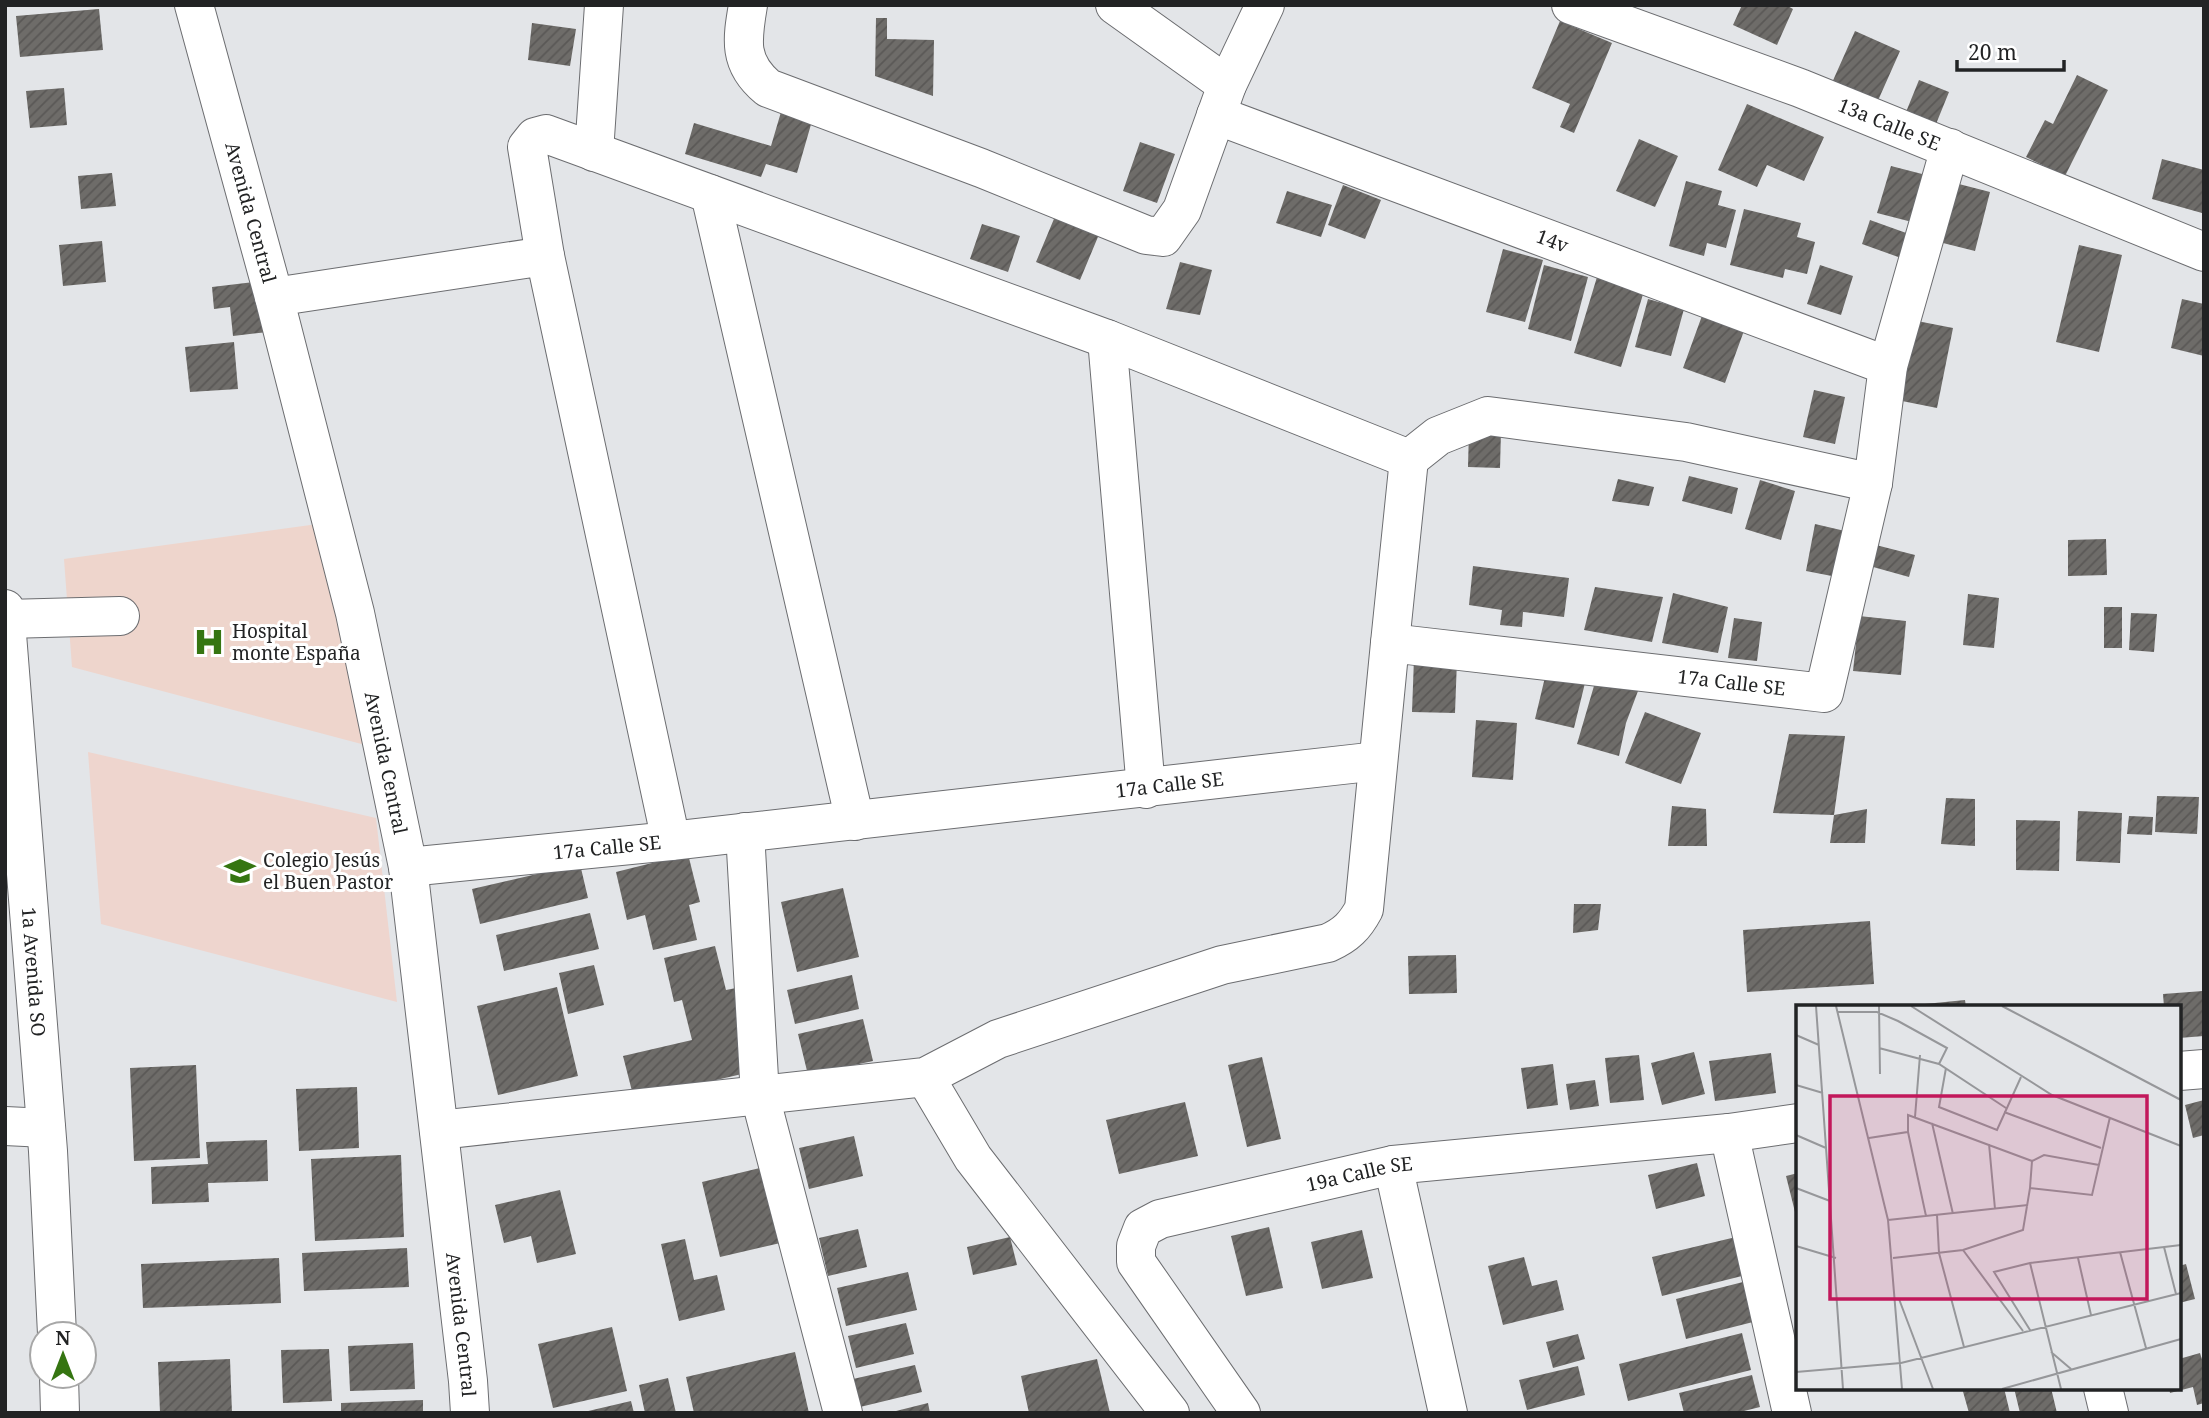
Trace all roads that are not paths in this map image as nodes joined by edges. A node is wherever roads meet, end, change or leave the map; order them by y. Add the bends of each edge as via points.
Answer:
1 (194, 5) edge
2 (604, 5) edge
3 (748, 5) edge
4 (1115, 5) edge
5 (1265, 5) edge
6 (1571, 5) edge
7 (1221, 100) junction
8 (1950, 148) junction
9 (594, 152) junction
10 (710, 194) junction
11 (2204, 252) edge
12 (545, 256) junction
13 (274, 297) junction
14 (1107, 339) junction
15 (1888, 366) junction
16 (1409, 458) junction
17 (1873, 483) junction
18 (5, 609) edge
19 (120, 616) dead end
20 (6, 618) edge
21 (1390, 643) junction
22 (10, 738) edge
23 (1378, 761) junction
24 (1146, 789) junction
25 (855, 821) junction
26 (745, 832) junction
27 (671, 841) junction
28 (408, 867) junction
29 (2204, 1069) edge
30 (2181, 1072) edge
31 (925, 1077) junction
32 (760, 1096) junction
33 (1796, 1123) edge
34 (5, 1126) edge
35 (46, 1128) junction
36 (439, 1130) junction
37 (1729, 1133) junction
38 (1393, 1166) junction
39 (56, 1320) edge
40 (59, 1390) edge
41 (2103, 1390) edge
42 (473, 1402) edge
43 (60, 1413) edge
44 (844, 1413) edge
45 (1170, 1413) edge
46 (1241, 1413) edge
47 (1448, 1413) edge
48 (1792, 1413) edge
49 (2109, 1413) edge

1 - 13 main road, Avenida Central
2 - 9 main road
3 - 7 main road via 743,34 746,63 768,88 1146,235 1163,237 1182,210
4 - 7 main road, 14v
5 - 7 main road
6 - 8 main road, 13a Calle SE
7 - 15 main road, 14v
8 - 11 main road, 13a Calle SE
8 - 15 main road
9 - 10 main road
9 - 12 main road via 546,134 535,137 527,147
10 - 14 main road
10 - 25 main road
12 - 13 main road
12 - 27 main road
13 - 28 main road, Avenida Central via 355,613
14 - 16 main road
14 - 24 main road
15 - 17 main road
16 - 17 main road via 1438,436 1489,416 1686,442
16 - 21 main road
17 - 21 main road, 17a Calle SE via 1824,693
18 - 20 main road, 1a Avenida SO
19 - 20 main road
20 - 22 main road, 1a Avenida SO
21 - 23 main road
22 - 35 main road, 1a Avenida SO
23 - 24 main road, 17a Calle SE
23 - 31 main road via 1364,909 1343,937 1222,965 998,1039
24 - 25 main road, 17a Calle SE
25 - 26 main road, 17a Calle SE
26 - 27 main road, 17a Calle SE
26 - 32 main road
27 - 28 main road, 17a Calle SE
28 - 36 main road, Avenida Central
29 - 30 main road
31 - 32 main road
31 - 45 main road via 972,1158
32 - 36 main road
32 - 44 main road
33 - 37 main road, 19a Calle SE
34 - 35 main road
35 - 39 main road, 1a Avenida SO
36 - 42 main road, Avenida Central
37 - 38 main road, 19a Calle SE
37 - 48 main road
38 - 46 main road, 19a Calle SE via 1160,1219 1143,1228 1136,1262
38 - 47 main road
40 - 43 main road
41 - 49 main road

